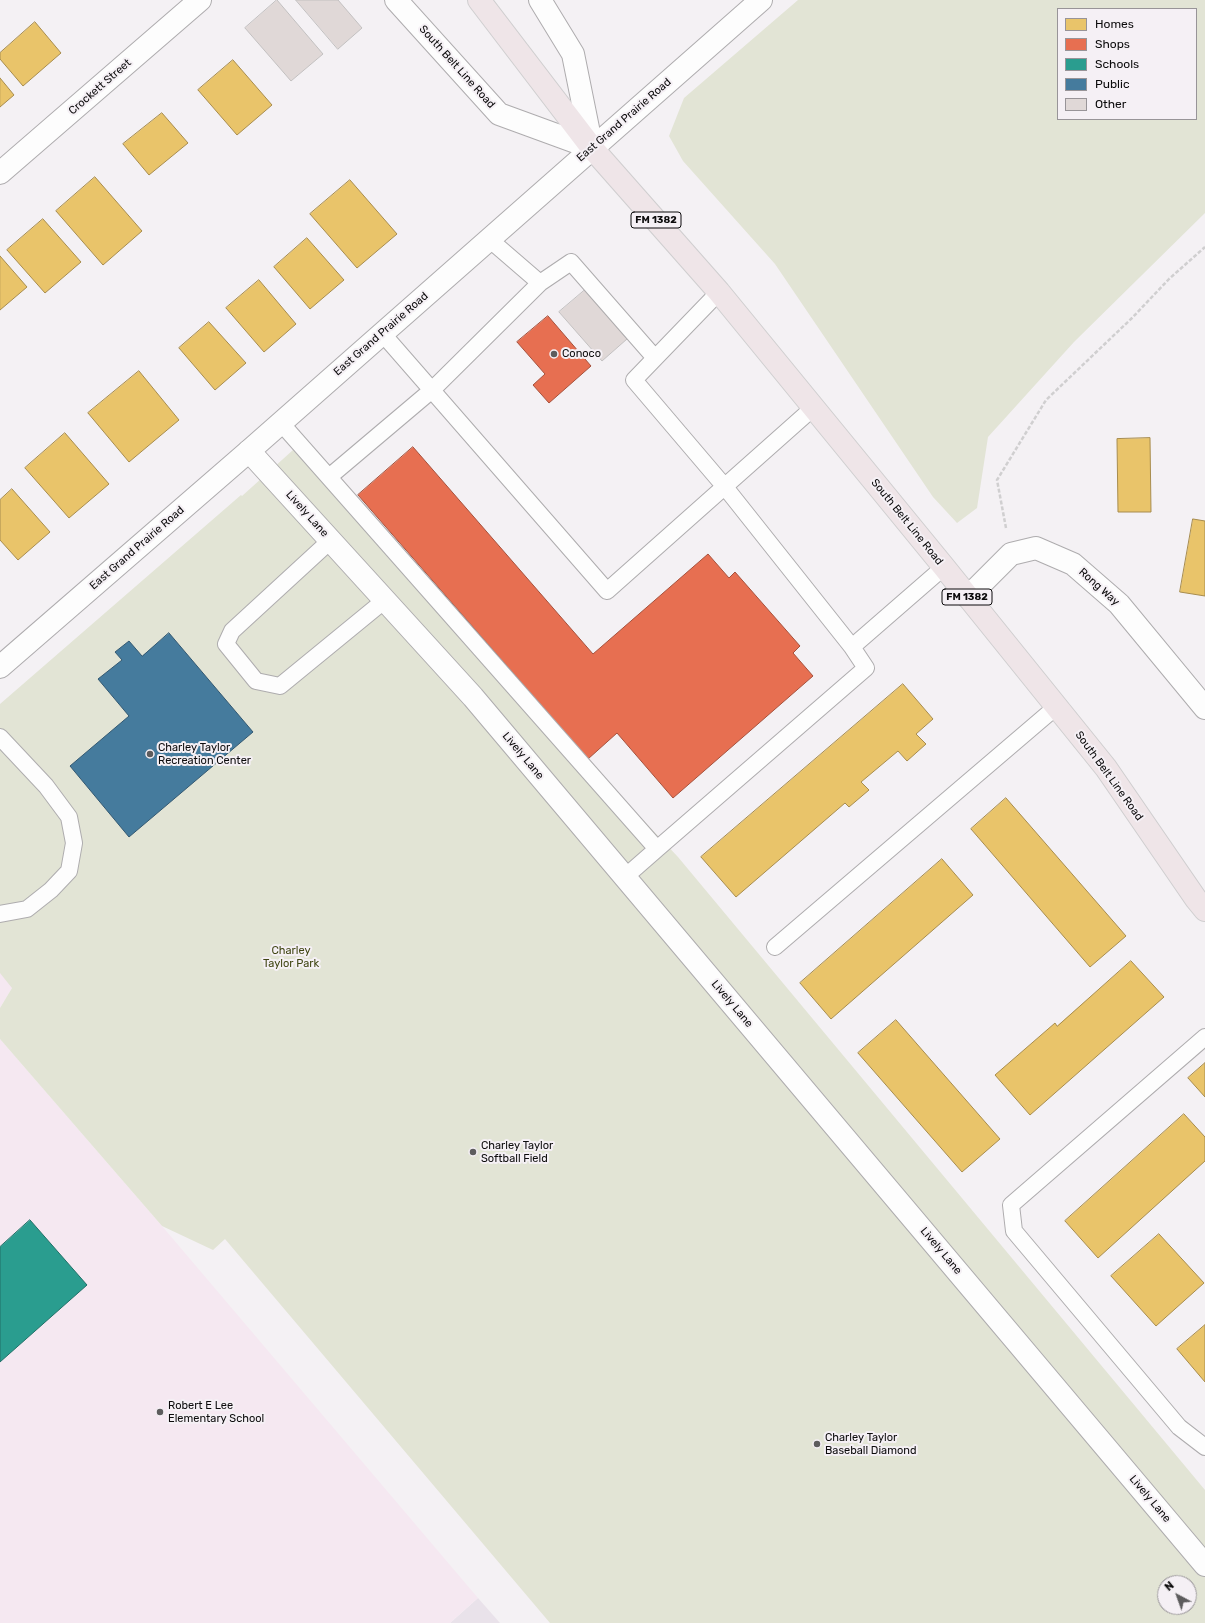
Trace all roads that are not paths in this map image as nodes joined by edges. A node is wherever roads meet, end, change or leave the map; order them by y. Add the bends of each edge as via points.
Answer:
1 (200, 0) edge
2 (396, 0) edge
3 (479, 0) edge
4 (540, 0) edge
5 (761, 0) edge
6 (592, 148) junction
7 (0, 173) edge
8 (489, 239) junction
9 (540, 283) junction
10 (719, 292) junction
11 (382, 334) junction
12 (655, 358) junction
13 (432, 390) junction
14 (813, 408) junction
15 (281, 423) junction
16 (249, 451) junction
17 (329, 477) junction
18 (724, 487) junction
19 (330, 540) junction
20 (944, 567) junction
21 (968, 597) junction
22 (385, 600) junction
23 (852, 647) junction
24 (0, 667) edge
25 (1056, 707) junction
26 (1205, 708) edge
27 (0, 737) edge
28 (657, 849) junction
29 (625, 877) junction
30 (1205, 910) edge
31 (0, 914) edge
32 (775, 947) dead end
33 (1205, 1036) edge
34 (1205, 1447) edge
35 (1205, 1564) edge

1 - 7 street, Crockett Street
2 - 6 street, South Belt Line Road / FM 1382 via 499,114
3 - 6 main road, South Belt Line Road / FM 1382
4 - 6 street via 573,54
5 - 6 street, East Grand Prairie Road
6 - 8 street, East Grand Prairie Road
6 - 10 main road, South Belt Line Road / FM 1382
8 - 9 lane
8 - 11 street, East Grand Prairie Road
9 - 12 lane via 571,262
9 - 13 lane
10 - 12 lane
10 - 14 main road, South Belt Line Road / FM 1382
11 - 13 lane
11 - 15 street, East Grand Prairie Road
12 - 18 lane via 634,380
13 - 17 lane
13 - 18 lane via 607,591
14 - 18 lane
14 - 20 main road, South Belt Line Road / FM 1382
15 - 16 street, East Grand Prairie Road
15 - 17 lane
16 - 19 street, Lively Lane
16 - 24 street, East Grand Prairie Road
17 - 28 lane
18 - 23 lane
19 - 22 street, Lively Lane
19 - 22 lane via 232,631 226,644 256,682 280,686
20 - 21 main road, South Belt Line Road / FM 1382
20 - 23 lane
21 - 25 main road, South Belt Line Road / FM 1382
21 - 26 street, Rong Way via 1011,554 1036,548 1073,564 1118,604
22 - 29 street, Lively Lane via 473,697
23 - 28 lane via 866,668
25 - 30 main road, South Belt Line Road / FM 1382 via 1106,768
25 - 32 lane
27 - 31 lane via 46,786 69,817 74,843 69,871 51,890 27,909
28 - 29 lane
29 - 35 street, Lively Lane
33 - 34 lane via 1011,1205 1014,1231 1179,1427

